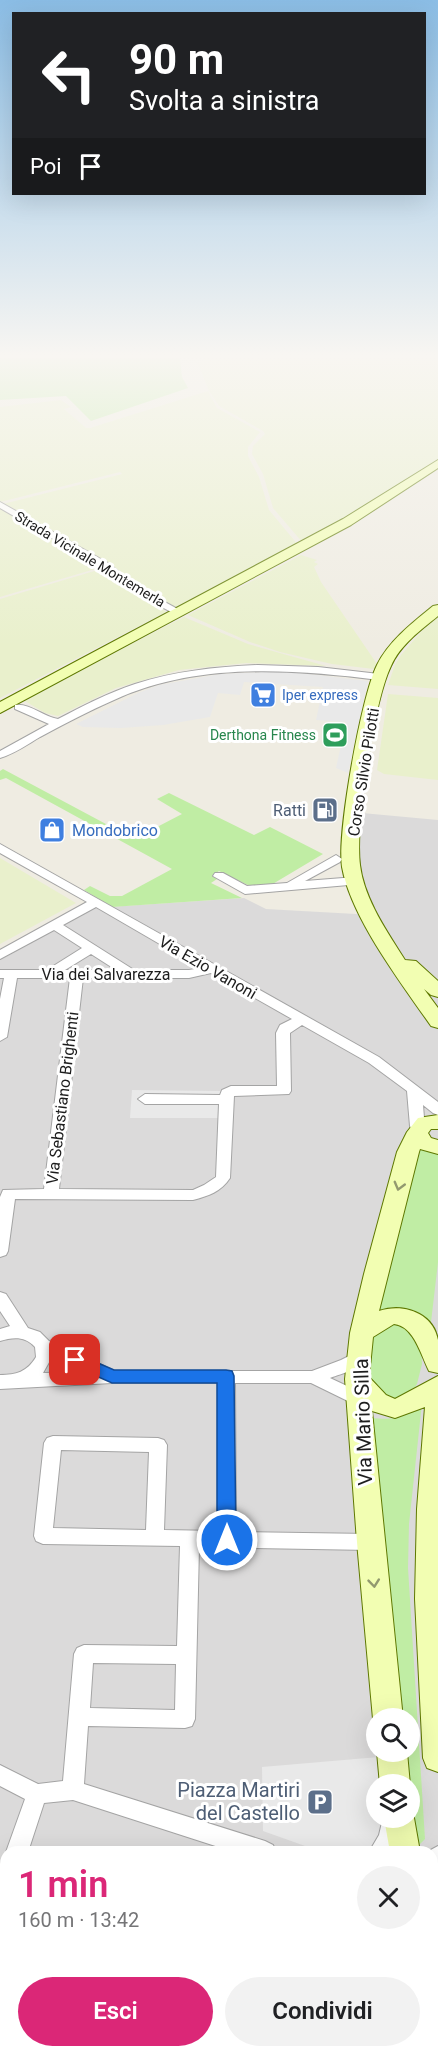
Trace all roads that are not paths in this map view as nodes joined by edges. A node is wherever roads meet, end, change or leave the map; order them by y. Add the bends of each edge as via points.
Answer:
1 (438, 463) edge
2 (0, 505) edge
3 (438, 609) edge
4 (180, 613) junction
5 (379, 677) junction
6 (19, 706) dead end
7 (0, 708) edge
8 (60, 722) junction
9 (0, 755) edge
10 (0, 848) edge
11 (336, 859) dead end
12 (219, 876) dead end
13 (356, 881) junction
14 (285, 888) junction
15 (95, 903) junction
16 (54, 926) junction
17 (91, 948) junction
18 (0, 955) edge
19 (210, 968) junction
20 (5, 974) edge
21 (49, 974) junction
22 (77, 974) junction
23 (131, 974) junction
24 (430, 990) edge
25 (302, 1020) junction
26 (438, 1022) edge
27 (0, 1037) edge
28 (414, 1089) junction
29 (145, 1099) dead end
30 (227, 1100) junction
31 (432, 1120) edge
32 (438, 1147) edge
33 (51, 1194) junction
34 (0, 1251) edge
35 (0, 1298) edge
36 (23, 1332) junction
37 (0, 1335) edge
38 (431, 1337) edge
39 (42, 1345) junction
40 (438, 1364) edge
41 (359, 1367) junction
42 (226, 1376) junction
43 (112, 1377) junction
44 (313, 1377) junction
45 (0, 1382) edge
46 (18, 1382) junction
47 (438, 1385) edge
48 (438, 1393) edge
49 (155, 1538) junction
50 (190, 1539) junction
51 (227, 1540) junction
52 (370, 1542) junction
53 (434, 1599) edge
54 (186, 1655) junction
55 (387, 1708) edge
56 (79, 1717) junction
57 (438, 1758) edge
58 (0, 1775) edge
59 (73, 1790) junction
60 (37, 1794) junction
61 (392, 1828) edge
62 (401, 1828) edge
63 (19, 1846) edge
64 (246, 1846) edge
65 (384, 1846) edge
66 (404, 1846) edge

1 - 4 street via 347,522
2 - 4 street, Strada Vicinale Montemerla
3 - 5 street, Corso Silvio Pilotti via 395,649
4 - 7 street
5 - 8 street via 292,668 230,668 137,687
5 - 13 street, Corso Silvio Pilotti via 352,824 351,866
6 - 8 street
8 - 9 street
10 - 15 street, Via Ezio Vanoni
11 - 14 street
12 - 14 street via 245,890
13 - 14 street
13 - 24 street, Corso Silvio Pilotti via 362,902 391,949
15 - 16 street
15 - 19 street, Via Ezio Vanoni
16 - 17 street
16 - 18 street
17 - 21 street
17 - 23 street
19 - 23 street, Via dei Salvarezza via 189,974
19 - 25 street, Via Ezio Vanoni
20 - 21 street, Via dei Salvarezza
20 - 27 street
21 - 22 street, Via dei Salvarezza
22 - 23 street, Via dei Salvarezza
22 - 33 street, Via Sebastiano Brighenti
24 - 26 street, Corso Silvio Pilotti
25 - 28 street, Via Ezio Vanoni via 374,1060
25 - 30 street via 283,1033 284,1091 231,1091
28 - 31 street, Via Ezio Vanoni
28 - 31 street via 418,1104 416,1123
29 - 30 street
30 - 33 street via 223,1178 209,1189 193,1195
31 - 32 street via 418,1136 424,1143
31 -> 41 street, Via Mario Silla via 408,1152 375,1274
33 - 34 street, Via Sebastiano Brighenti via 8,1194
35 - 36 street
36 - 37 street
36 - 39 street
38 - 40 street
38 - 41 street via 415,1322 398,1316 381,1319
39 - 43 street
39 - 46 street via 44,1359 36,1373
41 - 44 street
41 - 44 street via 347,1365
41 - 47 street via 373,1399 390,1409 408,1405
41 - 52 street, Via Mario Silla
42 - 43 street
42 - 44 street
42 - 51 street
43 - 46 street
45 - 46 street
48 - 53 street via 430,1509
49 - 49 street via 158,1445 53,1443 43,1536
49 - 50 street
50 - 51 street
50 - 54 street
51 - 52 street
52 -> 55 street, Via Mario Silla
53 - 57 street
54 - 56 street via 84,1654
54 - 56 street via 185,1719
56 - 59 street
58 - 60 street
59 - 60 street
59 - 64 street
60 - 63 street
61 - 65 street
62 - 66 street

